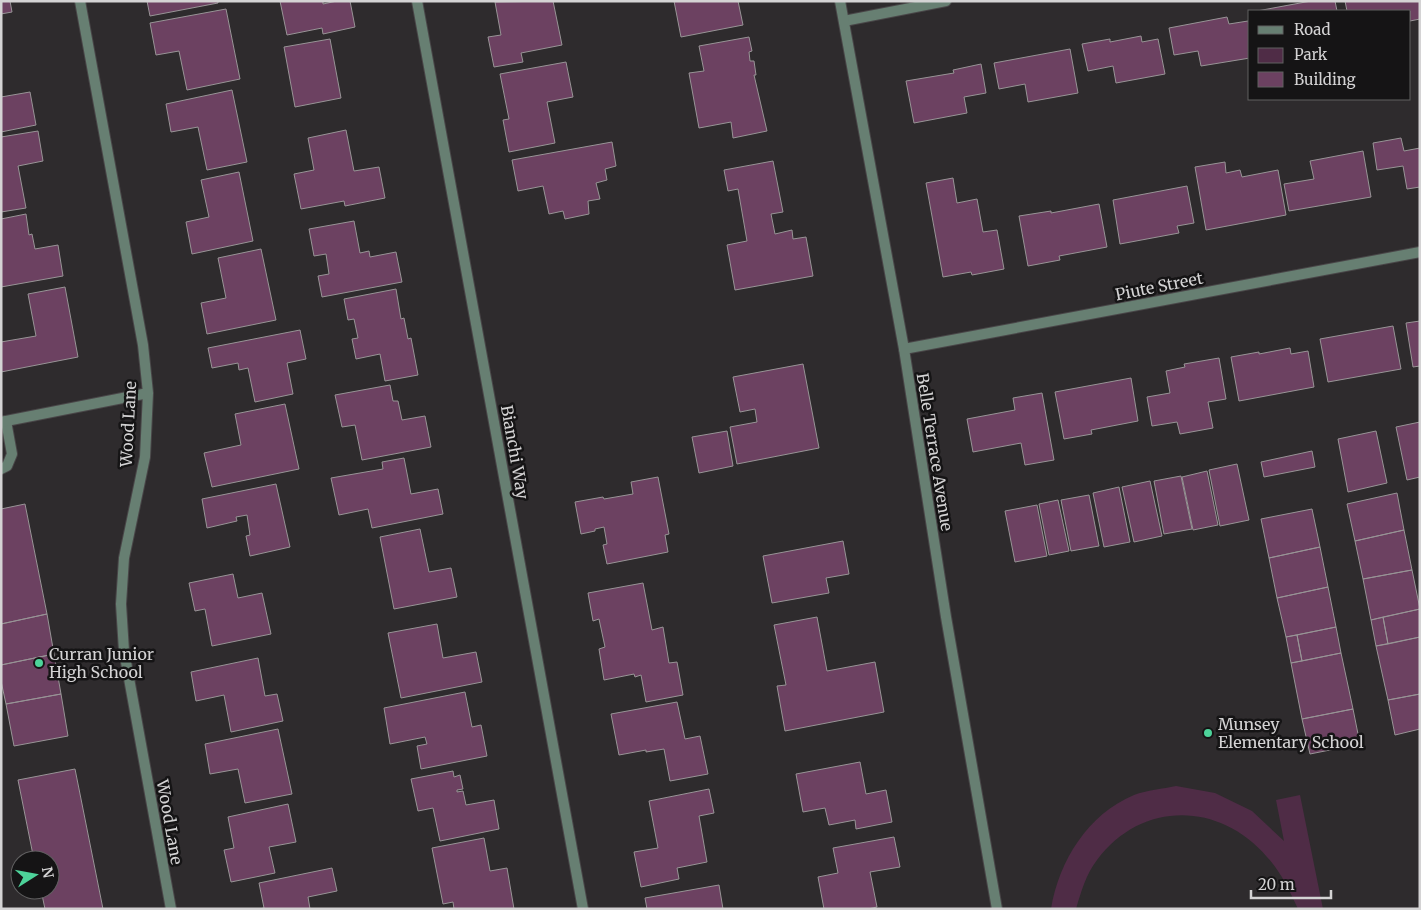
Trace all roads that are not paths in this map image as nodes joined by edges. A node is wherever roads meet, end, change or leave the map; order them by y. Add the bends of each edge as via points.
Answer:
1 (80, 1) edge
2 (417, 1) edge
3 (840, 1) edge
4 (946, 1) edge
5 (844, 21) junction
6 (1420, 252) edge
7 (904, 349) junction
8 (148, 393) junction
9 (4, 421) edge
10 (2, 469) edge
11 (171, 909) edge
12 (583, 909) edge
13 (998, 909) edge

1 - 8 street, Wood Lane via 143,345
2 - 12 street, Bianchi Way
3 - 5 street, Belle Terrace Avenue
4 - 5 street
5 - 7 street, Belle Terrace Avenue
6 - 7 street, Piute Street
7 - 13 street, Belle Terrace Avenue via 946,617
8 - 9 street
8 - 11 street, Wood Lane via 145,457 124,558 121,604 124,650
9 - 10 street via 12,454

